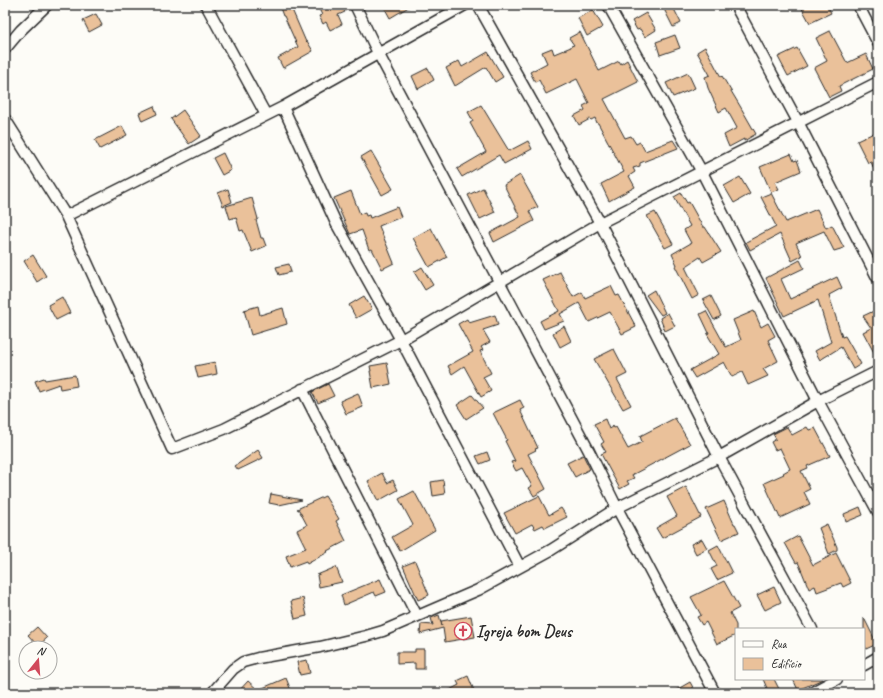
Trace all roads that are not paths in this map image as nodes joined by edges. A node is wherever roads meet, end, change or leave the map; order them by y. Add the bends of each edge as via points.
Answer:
1 (47, 5) edge
2 (206, 5) edge
3 (355, 5) edge
4 (465, 5) edge
5 (478, 5) edge
6 (608, 5) edge
7 (735, 5) edge
8 (858, 5) edge
9 (878, 44) edge
10 (5, 49) edge
11 (378, 53) junction
12 (878, 82) edge
13 (283, 107) junction
14 (266, 115) junction
15 (5, 118) edge
16 (798, 122) junction
17 (702, 172) junction
18 (66, 216) junction
19 (600, 223) junction
20 (878, 279) edge
21 (500, 282) junction
22 (401, 340) junction
23 (878, 371) edge
24 (302, 389) junction
25 (818, 401) junction
26 (719, 457) junction
27 (617, 508) junction
28 (878, 512) edge
29 (520, 567) junction
30 (417, 616) junction
31 (811, 628) edge
32 (878, 657) edge
33 (865, 664) edge
34 (834, 680) edge
35 (212, 693) edge
36 (715, 693) edge
37 (811, 693) edge

1 - 10 street
2 - 14 street
3 - 11 street
4 - 11 street
5 - 19 street
6 - 17 street
7 - 16 street
8 - 9 street
11 - 13 street
11 - 21 street
12 - 16 street
13 - 14 street
13 - 22 street via 336,223
14 - 18 street
15 - 18 street
16 - 17 street
16 - 20 street
17 - 19 street
17 - 25 street
18 - 24 street via 172,449 224,428
19 - 21 street
19 - 26 street
21 - 22 street
21 - 27 street via 590,451
22 - 24 street
22 - 29 street
23 - 25 street
24 - 30 street
25 - 26 street
25 - 28 street
26 - 27 street
26 - 31 street
27 - 29 street
27 - 36 street
29 - 30 street via 478,590
30 - 35 street via 366,636 243,662 233,669
32 - 33 street
34 - 37 street

